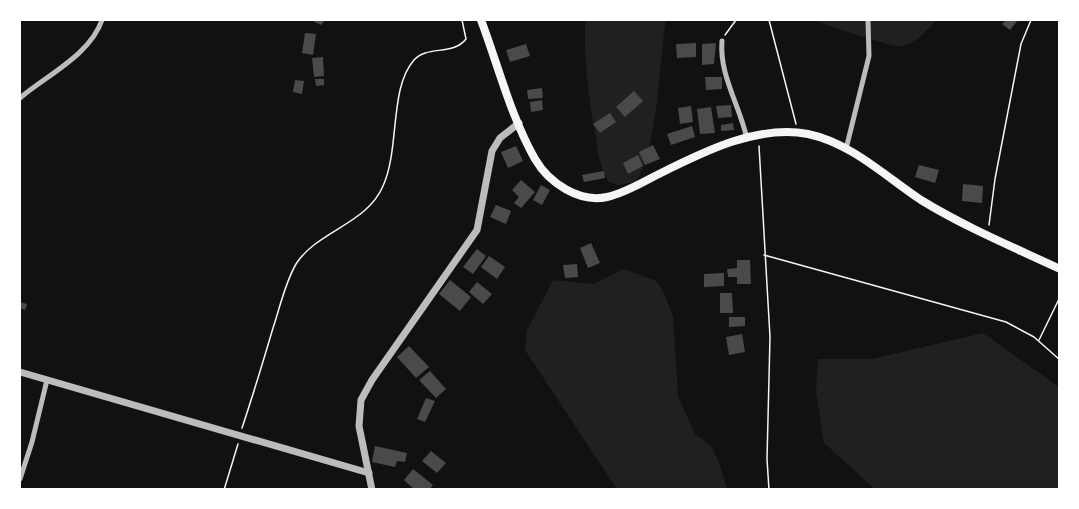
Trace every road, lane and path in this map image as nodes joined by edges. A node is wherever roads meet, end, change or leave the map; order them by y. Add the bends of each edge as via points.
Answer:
1 (102, 20) edge
2 (462, 20) edge
3 (481, 20) edge
4 (736, 20) edge
5 (769, 20) edge
6 (868, 20) edge
7 (1030, 20) edge
8 (722, 41) joint
9 (20, 98) edge
10 (519, 123) junction
11 (798, 134) junction
12 (759, 136) junction
13 (747, 139) junction
14 (846, 149) junction
15 (987, 235) junction
16 (764, 255) junction
17 (1059, 269) edge
18 (1059, 297) edge
19 (1039, 341) junction
20 (1059, 360) edge
21 (20, 372) edge
22 (47, 380) junction
23 (240, 436) junction
24 (369, 473) junction
25 (20, 479) edge
26 (224, 489) edge
27 (372, 489) edge
28 (769, 489) edge

1 - 9 street via 86,46
2 - 23 path via 466,39 461,46 415,58 401,83 392,159 374,201 310,248 297,264
3 - 10 highway
4 - 8 path
5 - 11 path
6 - 14 street via 869,56
7 - 15 path via 1021,44
8 - 13 street via 724,69
10 - 13 highway via 536,161 564,189 583,196 605,197 627,190 690,159
10 - 24 street via 500,138 492,151 477,231 361,400 359,426
11 - 12 highway
11 - 14 highway
12 - 13 highway
12 - 16 path
14 - 15 highway via 922,200
15 - 17 highway
16 - 19 path via 1006,321
16 - 28 path via 770,337
18 - 19 path
19 - 20 path
21 - 22 street
22 - 23 street
22 - 25 street
23 - 24 street
23 - 26 path
24 - 27 street

